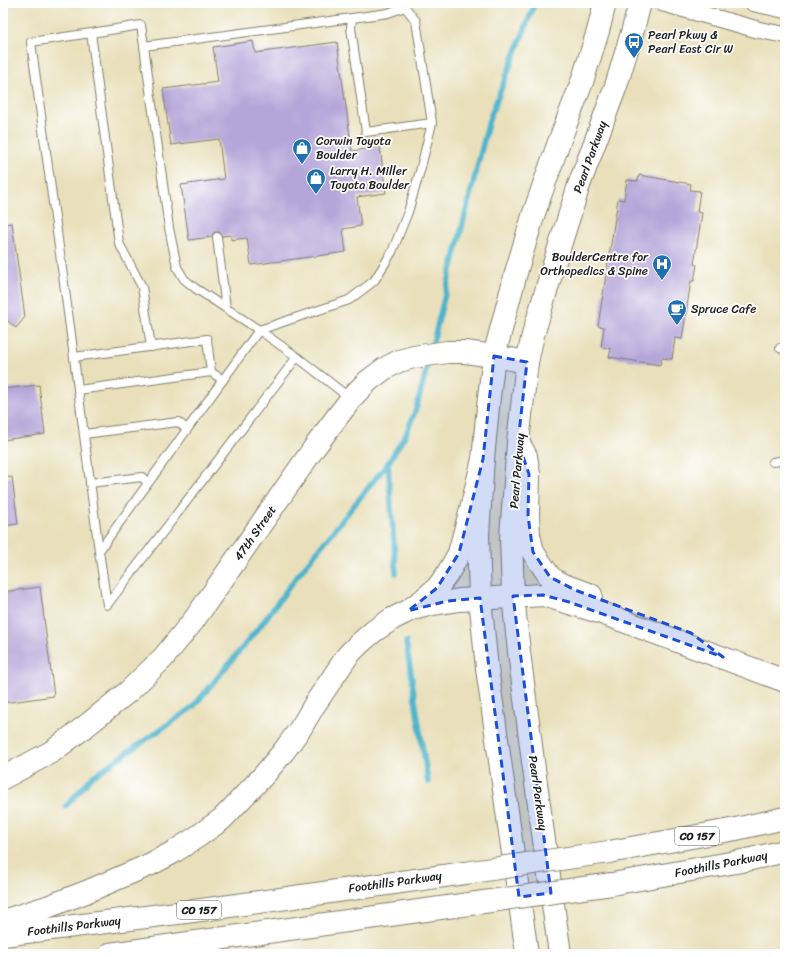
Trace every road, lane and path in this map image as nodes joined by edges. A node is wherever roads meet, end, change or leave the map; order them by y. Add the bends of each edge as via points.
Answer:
1 (605, 3) edge
2 (640, 3) edge
3 (662, 3) edge
4 (753, 3) edge
5 (406, 5) edge
6 (785, 10) edge
7 (352, 18) junction
8 (91, 33) junction
9 (785, 35) edge
10 (144, 46) junction
11 (432, 123) junction
12 (217, 236) dead end
13 (226, 308) junction
14 (259, 330) junction
15 (151, 347) junction
16 (494, 356) junction
17 (74, 357) junction
18 (297, 357) junction
19 (527, 362) junction
20 (211, 372) junction
21 (223, 380) junction
22 (78, 390) junction
23 (352, 399) junction
24 (187, 429) junction
25 (84, 434) junction
26 (518, 442) junction
27 (483, 459) junction
28 (785, 460) edge
29 (773, 462) dead end
30 (90, 483) junction
31 (148, 483) junction
32 (99, 551) junction
33 (513, 596) junction
34 (480, 598) junction
35 (408, 611) junction
36 (723, 657) junction
37 (785, 681) edge
38 (3, 778) edge
39 (785, 818) edge
40 (785, 851) edge
41 (3, 921) edge
42 (3, 935) edge
43 (110, 954) edge
44 (527, 954) edge
45 (560, 954) edge

1 - 16 main road via 582,82 534,213
2 - 19 main road, Pearl Parkway via 616,86 579,185 555,261
3 - 9 street
4 - 6 street
5 - 7 lane via 388,12
5 - 11 lane via 416,21
7 - 10 lane
7 - 11 lane via 351,28 366,132
8 - 10 lane via 141,25
8 - 15 lane via 119,243 142,287
8 - 17 lane via 31,42
10 - 13 lane via 169,228 177,267 184,279
11 - 14 lane via 408,212 392,252 374,281 349,300
12 - 13 lane
13 - 14 lane
14 - 18 lane
14 - 21 lane
15 - 17 lane
15 - 20 lane via 206,339
16 - 19 main road, 47th Street
16 - 23 main road, 47th Street via 447,352 399,361 384,368
16 - 27 main road
17 - 22 lane
18 - 23 lane
18 - 32 lane via 107,605
19 - 26 main road, Pearl Parkway
20 - 21 lane
20 - 22 lane
21 - 24 lane
22 - 25 lane
23 - 38 main road, 47th Street via 314,448 194,620 163,658 129,691 72,737 53,751
24 - 25 lane via 178,422
24 - 31 lane
25 - 30 lane
26 - 33 main road, Pearl Parkway via 511,536
26 - 36 main road via 526,456 530,474 528,516 531,546 550,577 575,590 691,633
27 - 34 main road via 478,535
27 - 35 main road via 459,553 437,588
28 - 29 lane
30 - 31 lane via 142,477
30 - 32 lane
31 - 32 lane
33 - 34 main road
33 - 36 main road via 543,595 569,602
33 - 45 main road, Pearl Parkway
34 - 35 main road via 447,601
34 - 44 main road via 487,668
35 - 41 main road via 374,631 348,656 284,751 222,819 149,865 47,907
36 - 37 main road
39 - 42 main road, Foothills Parkway / CO 157, bridge via 609,852 201,910
40 - 43 main road, Foothills Parkway, bridge via 612,884

